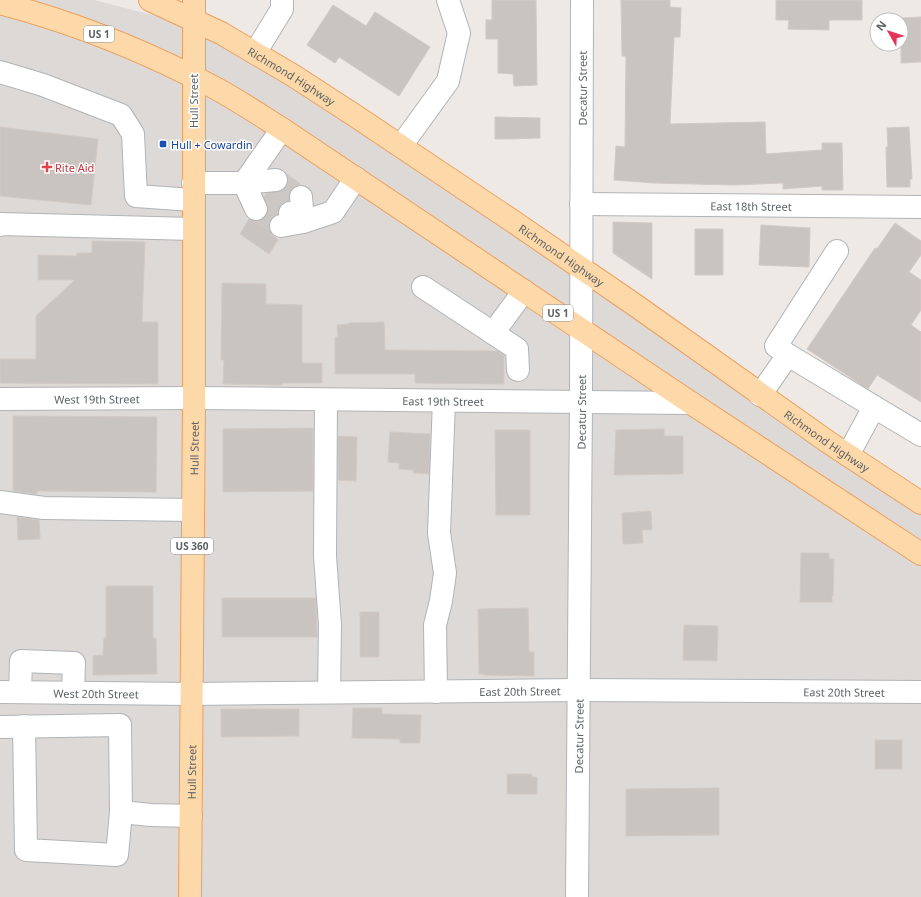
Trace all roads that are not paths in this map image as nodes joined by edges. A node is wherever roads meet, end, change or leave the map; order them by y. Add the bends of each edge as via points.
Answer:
1 (150, 0) edge
2 (282, 0) edge
3 (448, 0) edge
4 (582, 0) edge
5 (0, 3) edge
6 (194, 10) edge
7 (255, 53) junction
8 (0, 72) edge
9 (193, 77) junction
10 (282, 129) junction
11 (401, 146) junction
12 (356, 178) junction
13 (244, 183) junction
14 (193, 191) junction
15 (266, 195) tunnel mouth
16 (581, 204) junction
17 (921, 207) edge
18 (294, 215) tunnel mouth
19 (0, 225) edge
20 (193, 229) junction
21 (837, 251) dead end
22 (580, 268) junction
23 (423, 287) dead end
24 (524, 291) junction
25 (580, 328) junction
26 (493, 333) junction
27 (788, 355) junction
28 (518, 370) dead end
29 (760, 395) junction
30 (194, 398) junction
31 (0, 399) edge
32 (326, 400) junction
33 (444, 400) junction
34 (581, 401) junction
35 (691, 403) junction
36 (874, 407) junction
37 (921, 435) edge
38 (848, 455) junction
39 (0, 502) edge
40 (921, 503) edge
41 (193, 510) junction
42 (921, 554) edge
43 (579, 690) junction
44 (10, 692) edge
45 (328, 692) junction
46 (436, 692) junction
47 (921, 692) edge
48 (73, 693) junction
49 (191, 694) junction
50 (24, 726) junction
51 (0, 727) edge
52 (121, 812) junction
53 (191, 816) junction
54 (190, 897) edge
55 (577, 897) edge

1 - 6 main road, Richmond Highway
2 - 7 street via 282,9
3 - 11 street via 459,33 448,81
4 - 16 street, Decatur Street
5 - 9 main road, US 1 via 84,28 149,55
6 - 7 main road, Richmond Highway via 221,33
6 - 9 main road, Hull Street / US 360
7 - 11 main road, Richmond Highway
8 - 14 street via 43,85 121,115 133,134 136,196
9 - 10 main road, US 1
9 - 14 main road, Hull Street / US 360
10 - 12 main road, US 1
10 - 13 street
11 - 22 main road, Richmond Highway
12 - 18 street via 333,212
12 - 24 main road, US 1
13 - 14 street
13 - 15 street
14 - 20 main road, Hull Street / US 360
16 - 17 street, East 18th Street
16 - 22 street, Decatur Street
19 - 20 street
20 - 30 main road, Hull Street / US 360
21 - 27 street via 776,346
22 - 25 street, Decatur Street
22 - 29 main road, Richmond Highway
23 - 26 street
24 - 25 main road, US 1
24 - 26 street
25 - 34 street, Decatur Street
25 - 35 main road, US 1
26 - 28 street via 517,349
27 - 29 street
27 - 36 street
29 - 38 main road, Richmond Highway
30 - 31 street, West 19th Street
30 - 32 street, East 19th Street
30 - 41 main road, Hull Street / US 360
32 - 33 street, East 19th Street
32 - 45 street via 325,556 330,626
33 - 34 street, East 19th Street
33 - 46 street via 439,533 445,573 435,625
34 - 35 street, East 19th Street
34 - 43 street, Decatur Street
35 - 42 main road, US 1
36 - 37 street
36 - 38 street
38 - 40 main road, Richmond Highway
39 - 41 street via 44,508
41 - 49 main road, Hull Street / US 360
43 - 46 street, East 20th Street
43 - 47 street, East 20th Street
43 - 55 street, Decatur Street
44 - 48 street, West 20th Street
44 - 48 street via 21,661 74,663
45 - 46 street, East 20th Street
45 - 49 street, East 20th Street
48 - 49 street, West 20th Street
49 - 53 main road, Hull Street / US 360
50 - 51 street
50 - 52 street via 120,725
50 - 52 street via 26,850 117,855
52 - 53 street
53 - 54 main road, Hull Street / US 360

